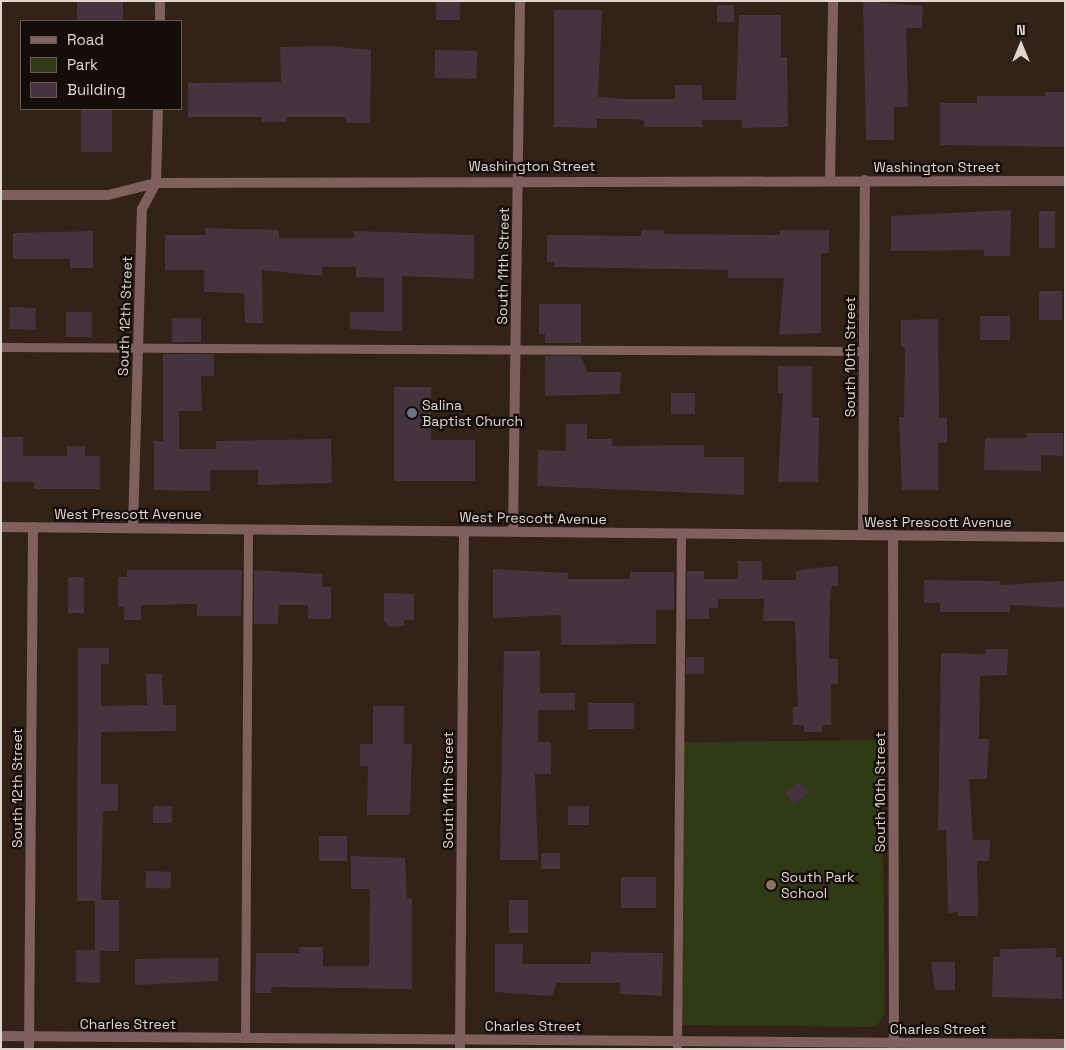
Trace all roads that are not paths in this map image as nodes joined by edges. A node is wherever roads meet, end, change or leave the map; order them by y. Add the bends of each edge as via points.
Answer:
1 (160, 1) edge
2 (520, 1) edge
3 (833, 1) edge
4 (160, 20) edge
5 (158, 110) edge
6 (518, 179) junction
7 (830, 180) junction
8 (865, 180) junction
9 (1065, 181) edge
10 (156, 184) junction
11 (1, 195) edge
12 (1, 347) edge
13 (138, 348) junction
14 (515, 351) junction
15 (864, 351) junction
16 (1, 527) edge
17 (33, 527) junction
18 (133, 528) junction
19 (248, 529) junction
20 (464, 531) junction
21 (513, 532) junction
22 (681, 533) junction
23 (863, 535) junction
24 (893, 535) junction
25 (1065, 537) edge
26 (1, 1036) edge
27 (29, 1037) junction
28 (245, 1038) junction
29 (460, 1044) edge
30 (1065, 1044) edge
31 (677, 1045) edge
32 (894, 1046) edge
33 (29, 1049) edge

1 - 4 street
2 - 6 street, South 11th Street
3 - 7 street
5 - 10 street, South 12th Street
6 - 7 street, Washington Street
6 - 10 street, Washington Street
6 - 14 street, South 11th Street
7 - 8 street, Washington Street
8 - 9 street, Washington Street
8 - 15 street, South 10th Street
10 - 11 street, Washington Street via 108,195
10 - 13 street, South 12th Street via 142,209
12 - 13 lane
13 - 14 lane
13 - 18 street, South 12th Street
14 - 15 lane
14 - 21 street, South 11th Street
15 - 23 street, South 10th Street
16 - 17 street, West Prescott Avenue
17 - 18 street, West Prescott Avenue
17 - 27 street, South 12th Street
18 - 19 street, West Prescott Avenue
19 - 20 street, West Prescott Avenue
19 - 28 lane
20 - 21 street, West Prescott Avenue
20 - 29 street, South 11th Street
21 - 22 street, West Prescott Avenue
22 - 23 street, West Prescott Avenue
22 - 31 lane
23 - 24 street, West Prescott Avenue
24 - 25 street, West Prescott Avenue
24 - 32 street, South 10th Street
26 - 27 street, Charles Street
27 - 28 street, Charles Street
27 - 33 street, South 12th Street
28 - 29 street, Charles Street
29 - 31 street, Charles Street
30 - 32 street, Charles Street
31 - 32 street, Charles Street

